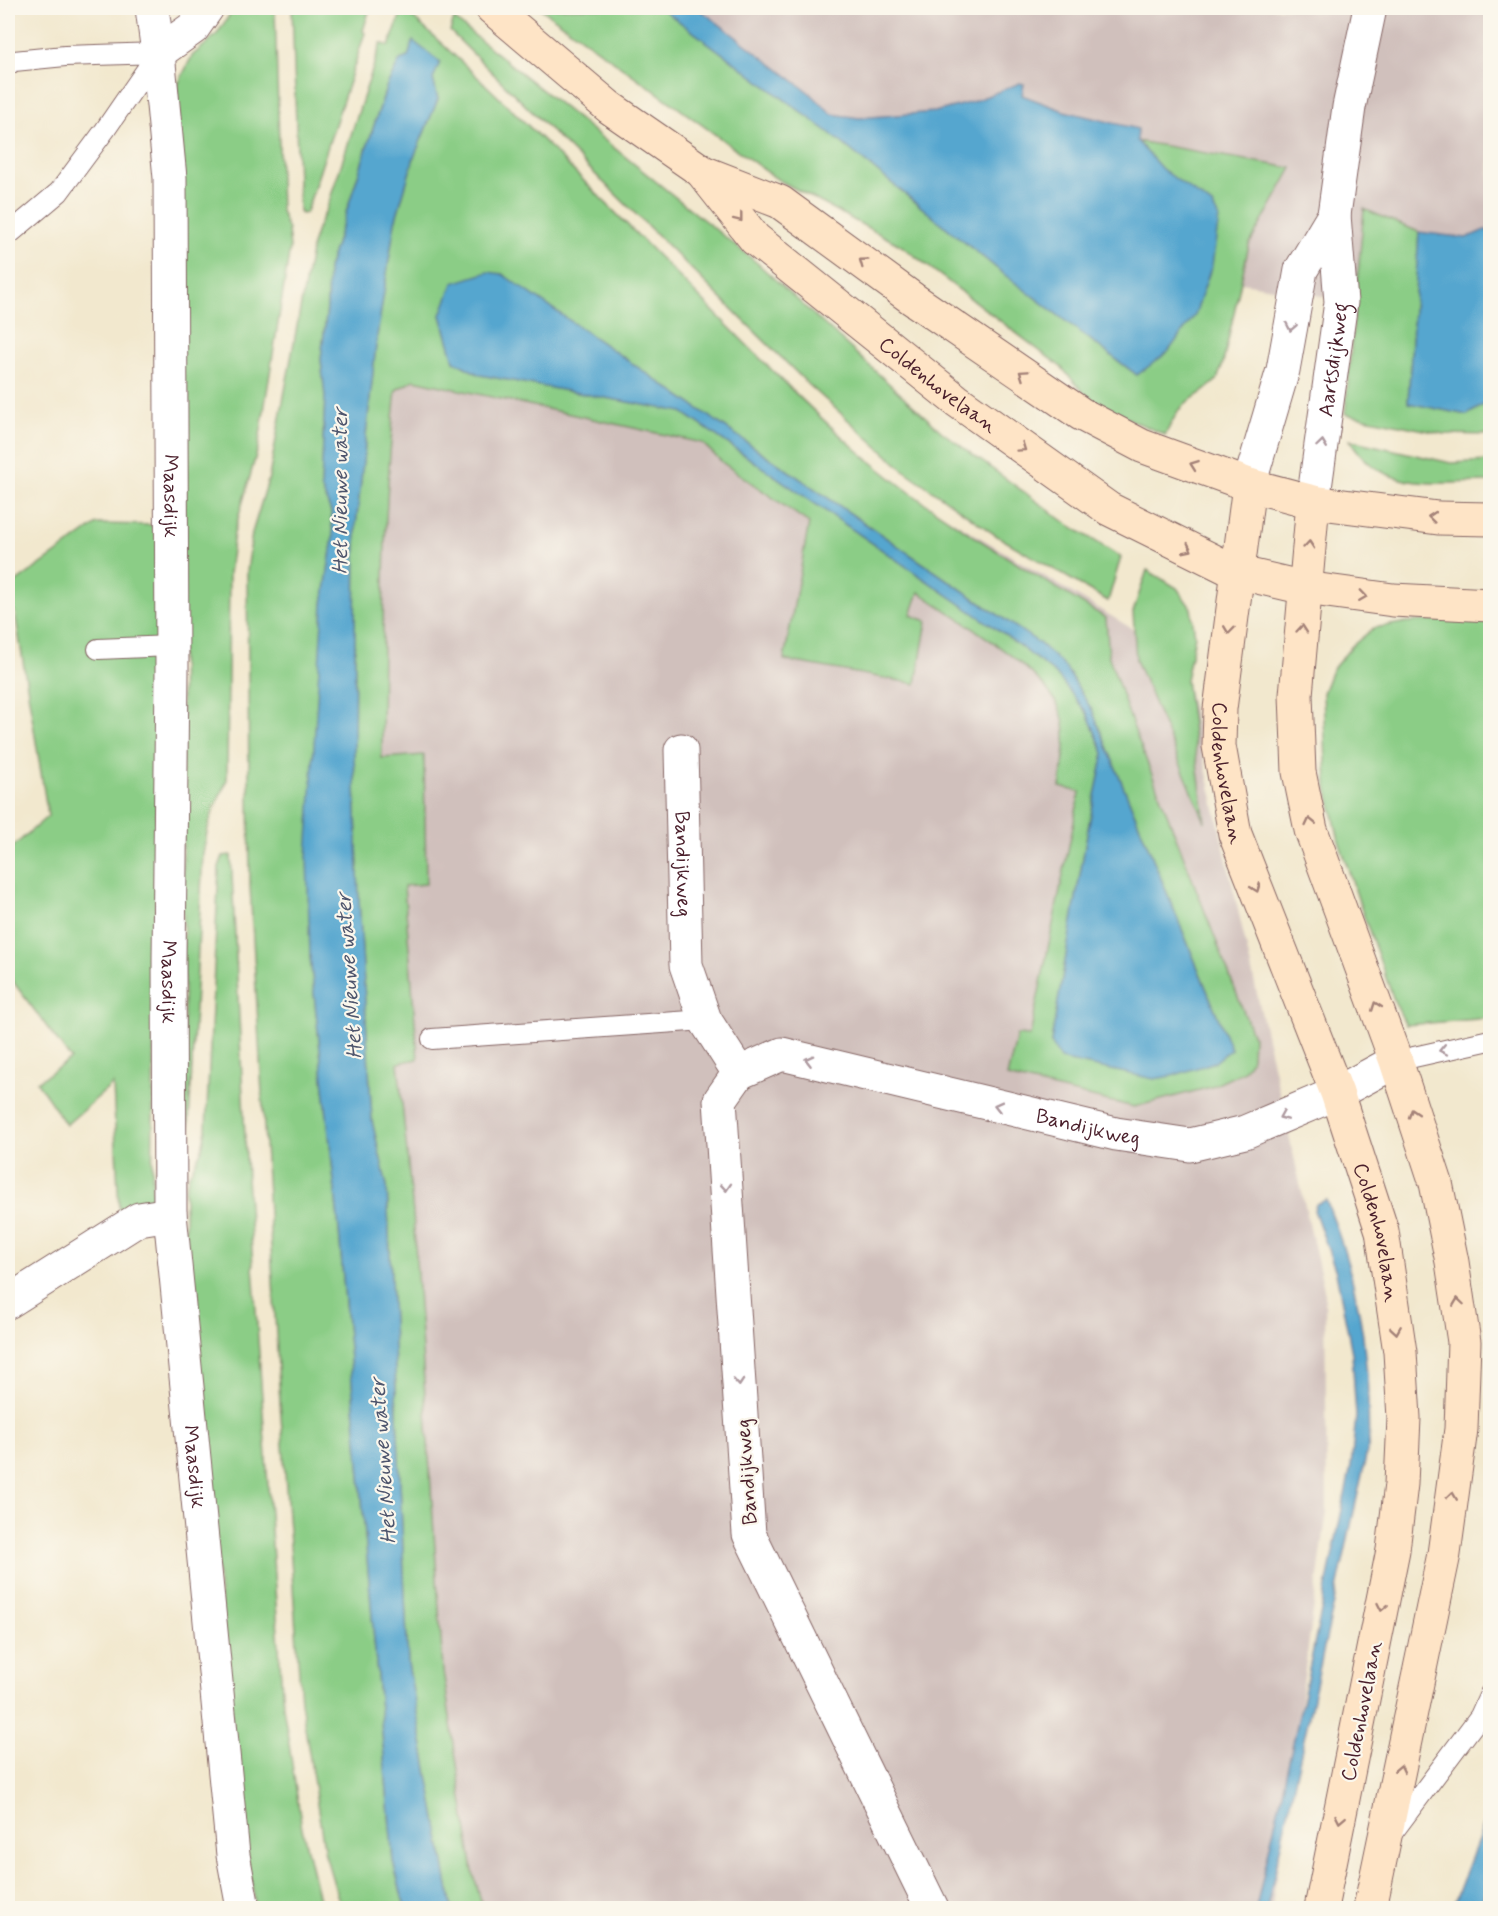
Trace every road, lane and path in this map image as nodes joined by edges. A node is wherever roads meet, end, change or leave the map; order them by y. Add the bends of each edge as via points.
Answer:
1 (152, 8) edge
2 (207, 8) edge
3 (492, 8) edge
4 (1370, 8) edge
5 (158, 53) junction
6 (8, 65) edge
7 (702, 172) junction
8 (1334, 215) junction
9 (8, 235) edge
10 (1249, 485) junction
11 (1313, 502) junction
12 (1491, 519) edge
13 (1236, 572) junction
14 (1305, 588) junction
15 (1491, 605) edge
16 (171, 646) junction
17 (98, 649) dead end
18 (681, 750) dead end
19 (705, 1020) junction
20 (432, 1039) dead end
21 (1491, 1040) edge
22 (1396, 1061) junction
23 (739, 1073) junction
24 (1337, 1093) junction
25 (170, 1214) junction
26 (8, 1302) edge
27 (1491, 1694) edge
28 (1385, 1843) junction
29 (240, 1908) edge
30 (932, 1908) edge
31 (1321, 1908) edge
32 (1370, 1908) edge

1 - 5 street, Maasdijk
2 - 5 street via 193,28
3 - 7 main road, Coldenhovelaan via 609,106
4 - 8 street, Aartsdijkweg via 1349,106
5 - 6 lane via 65,56 14,61
5 - 9 lane via 59,192
5 - 16 street, Maasdijk via 170,178
10 -> 7 main road, Coldenhovelaan via 1142,446 1081,414 780,202
7 -> 13 main road, Coldenhovelaan via 755,239 956,400 1109,509
8 -> 10 street, Aartsdijkweg via 1301,270 1282,370
11 -> 8 street, Aartsdijkweg via 1341,302
10 - 11 main road, Coldenhovelaan
10 - 13 main road, Coldenhovelaan
12 -> 11 main road, Coldenhovelaan via 1438,518
14 -> 11 main road
13 - 14 main road, Coldenhovelaan
13 -> 24 main road, Coldenhovelaan via 1219,746 1235,834
14 -> 15 main road, Coldenhovelaan via 1393,600
22 -> 14 main road via 1311,830 1299,772 1296,695
16 - 17 lane
16 - 25 street, Maasdijk
18 - 19 street, Bandijkweg via 686,965
19 - 20 lane
19 - 23 street, Bandijkweg
21 -> 22 lane
22 - 24 street, Bandijkweg
28 -> 22 main road via 1444,1554 1461,1429 1464,1342 1436,1183
24 -> 23 street, Bandijkweg via 1245,1132 1190,1145 1116,1134 782,1054
23 -> 30 street, Bandijkweg via 720,1100 749,1534
24 -> 31 main road, Coldenhovelaan via 1382,1231 1400,1352 1404,1419 1393,1550
25 - 26 street via 139,1219
25 - 29 street, Maasdijk
27 - 28 lane via 1480,1716
28 - 32 main road

